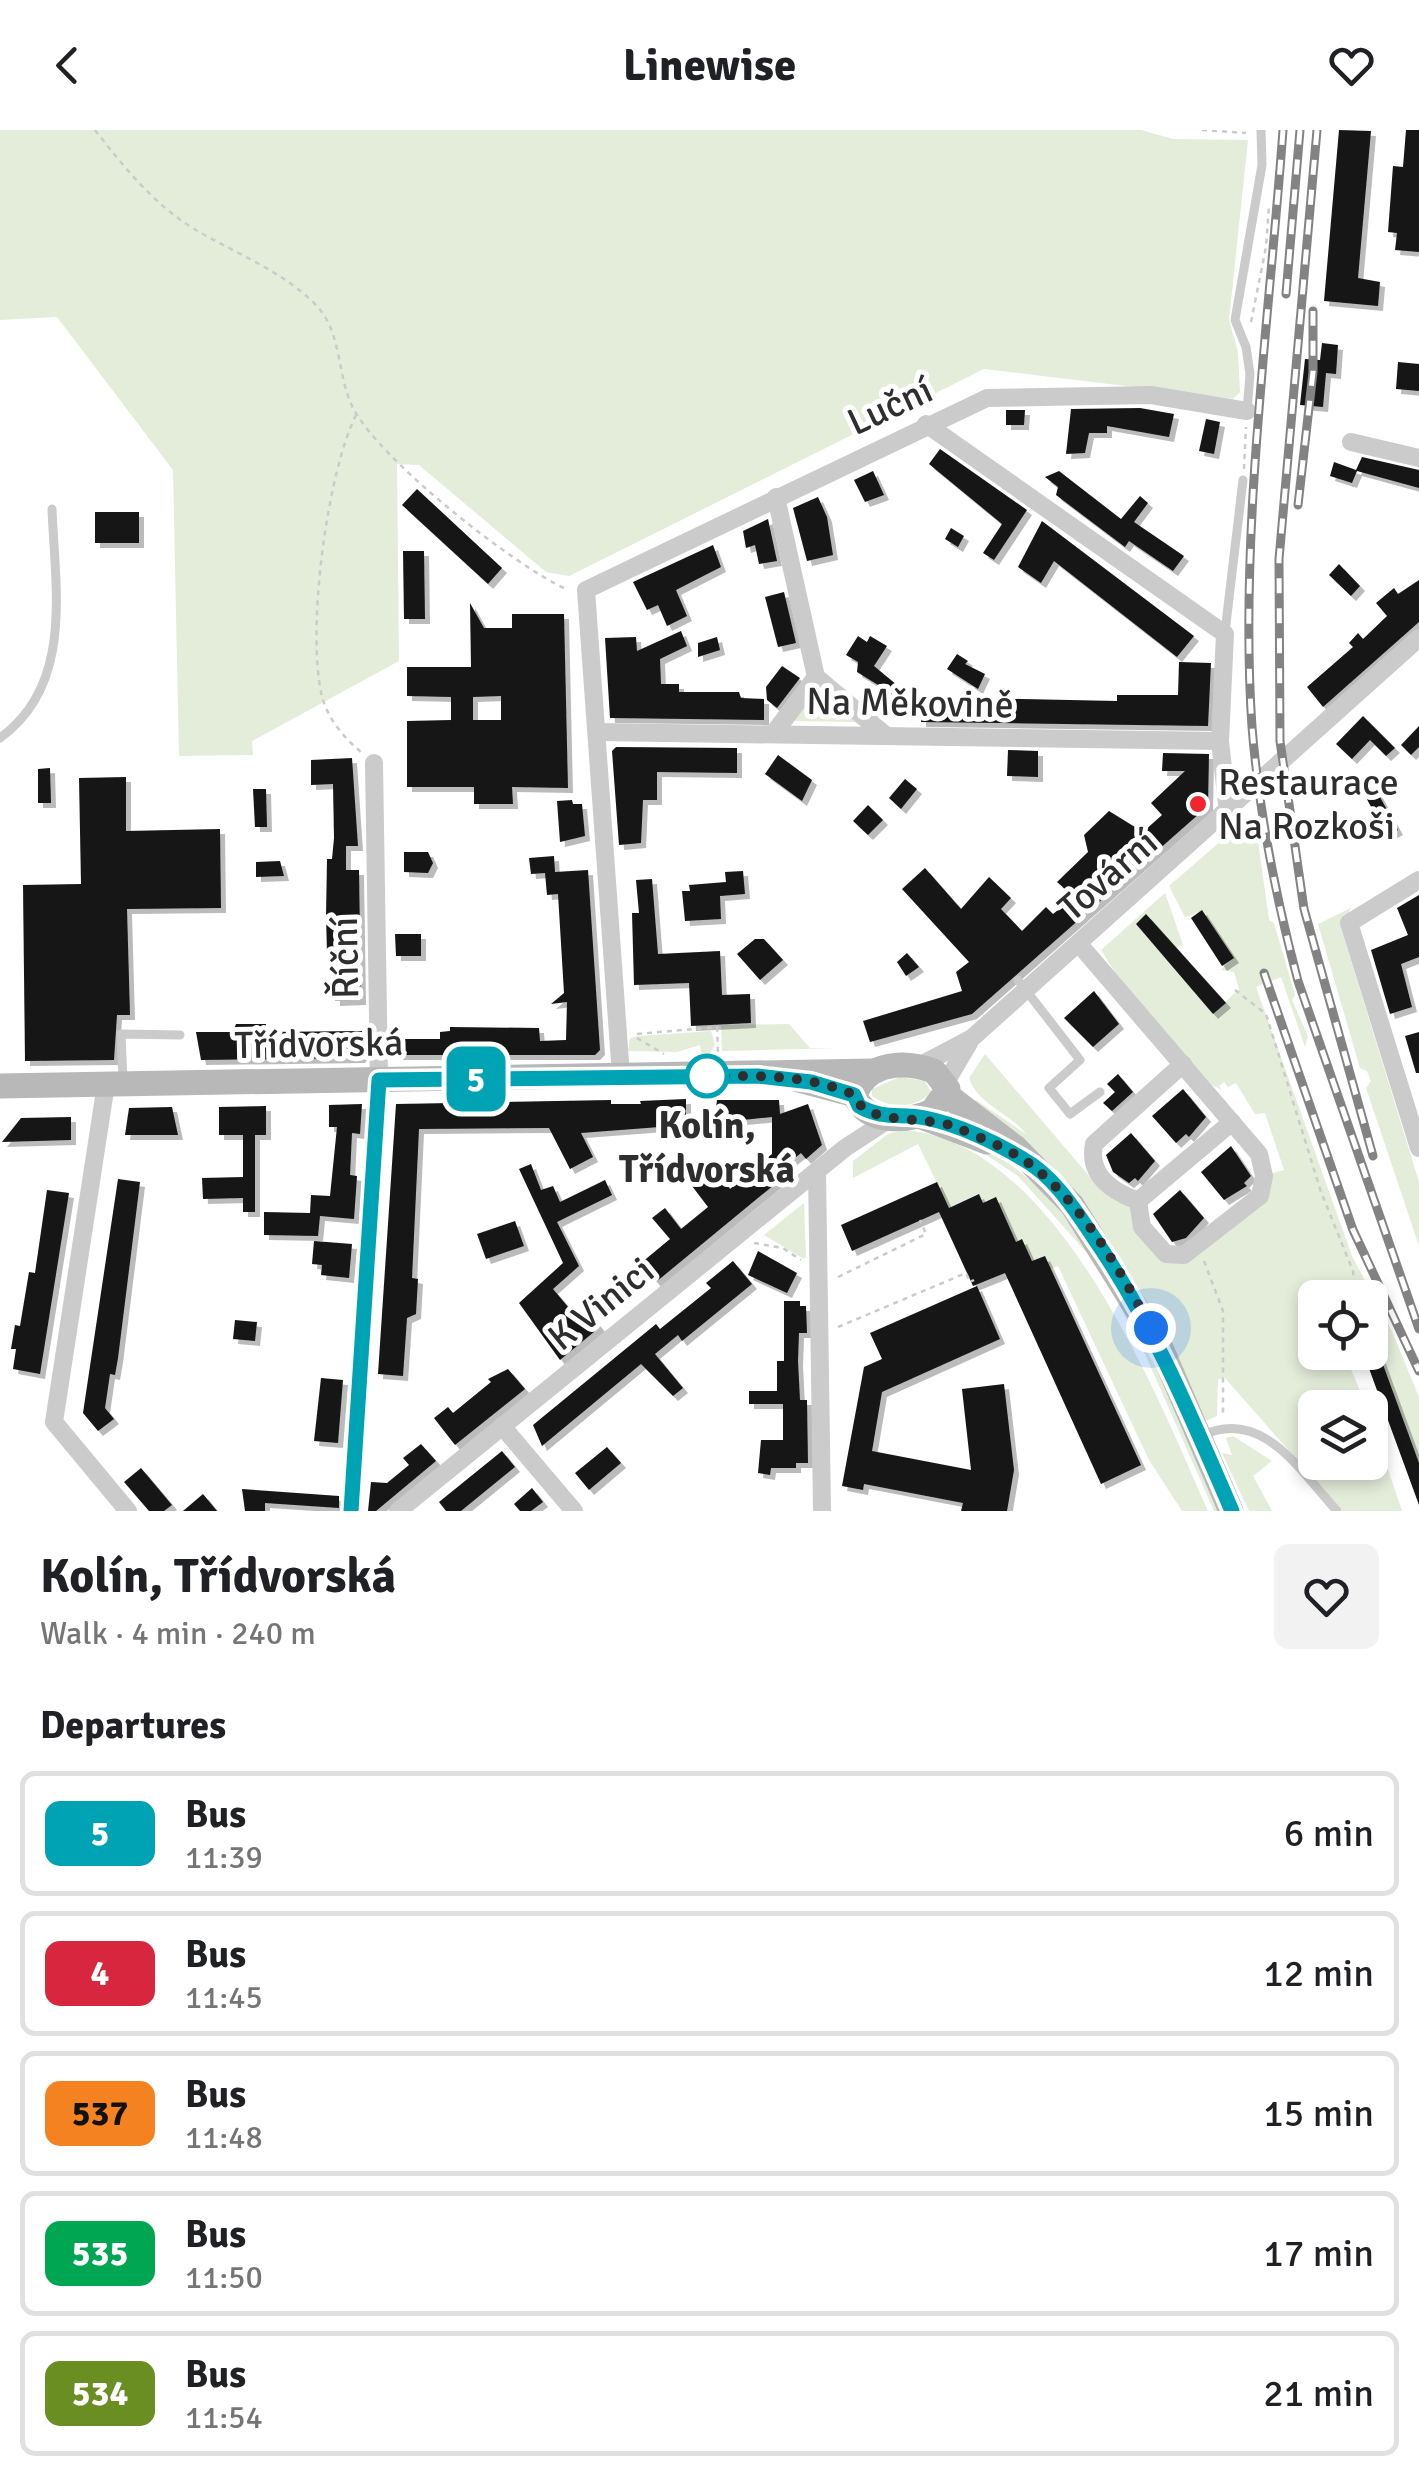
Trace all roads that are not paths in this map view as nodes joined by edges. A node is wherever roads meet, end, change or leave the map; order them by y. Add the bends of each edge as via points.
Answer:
1 (1261, 132) edge
2 (1247, 410) joint
3 (926, 424) junction
4 (1351, 442) dead end
5 (1419, 458) edge
6 (1243, 480) road end
7 (776, 497) junction
8 (52, 509) dead end
9 (1225, 634) junction
10 (1416, 647) edge
11 (816, 677) junction
12 (598, 732) junction
13 (774, 733) junction
14 (884, 734) junction
15 (0, 738) edge
16 (1220, 740) junction
17 (374, 763) road end
18 (1228, 813) junction
19 (1419, 880) edge
20 (1080, 944) junction
21 (1022, 985) junction
22 (180, 1035) dead end
23 (972, 1038) junction
24 (1182, 1064) junction
25 (919, 1066) junction
26 (873, 1071) junction
27 (620, 1076) junction
28 (758, 1076) junction
29 (379, 1080) junction
30 (114, 1084) junction
31 (0, 1086) edge
32 (947, 1088) junction
33 (1100, 1092) dead end
34 (857, 1100) junction
35 (919, 1116) junction
36 (891, 1118) junction
37 (1232, 1122) junction
38 (845, 1148) junction
39 (1419, 1148) edge
40 (1023, 1158) junction
41 (817, 1172) junction
42 (1138, 1201) junction
43 (502, 1426) junction
44 (1199, 1436) junction
45 (128, 1511) edge
46 (351, 1511) edge
47 (398, 1511) edge
48 (574, 1511) edge
49 (822, 1511) edge
50 (1232, 1511) edge
51 (1337, 1511) edge

1 - 2 lane via 1262,166 1235,320 1246,346
2 - 3 street, Luční via 1151,396 987,398
3 - 7 street, Luční
3 - 9 street
4 - 5 street
6 - 9 lane
7 - 11 street
7 - 12 street, Luční via 586,590
8 - 15 lane via 57,644 23,722
9 - 16 street
10 - 18 street, Tovární
11 - 13 street
11 - 14 street
12 - 13 street, Na Měkovině
12 - 27 street
13 - 14 street, Na Měkovině
14 - 16 street, Na Měkovině
16 - 18 street
17 - 29 street, Říční
18 - 20 street, Tovární
19 - 39 street via 1349,924
20 - 21 street, Tovární
20 - 24 street
21 - 23 street, Tovární
21 - 33 lane via 1080,1060 1049,1088 1070,1114
22 - 30 lane via 121,1034
23 - 25 street, Tovární
23 - 32 street, Tovární
24 - 37 street
24 - 42 street via 1094,1144 1091,1158 1099,1178
25 - 26 main road, Třídvorská
25 - 32 main road
26 - 28 main road, Třídvorská
26 - 34 main road
27 - 28 main road, Třídvorská
27 - 29 main road, Třídvorská
28 - 34 main road, Třídvorská via 829,1086
29 - 30 main road, Třídvorská
29 - 46 street, Říční
30 - 31 main road, Třídvorská
30 - 45 street via 54,1422
32 - 35 main road via 932,1111
32 - 40 main road
34 - 36 main road, Třídvorská
34 - 38 street
35 - 36 main road
35 - 40 main road
36 - 38 street, K Vinici
37 - 42 street
37 - 42 street via 1259,1154 1260,1196 1184,1256 1166,1254 1142,1227
38 - 41 street, K Vinici
40 - 44 main road via 1072,1205 1122,1280
41 - 43 street, K Vinici
41 - 49 street
43 - 47 street, K Vinici
43 - 48 street
44 - 50 main road
44 - 51 lane via 1225,1427 1262,1434

